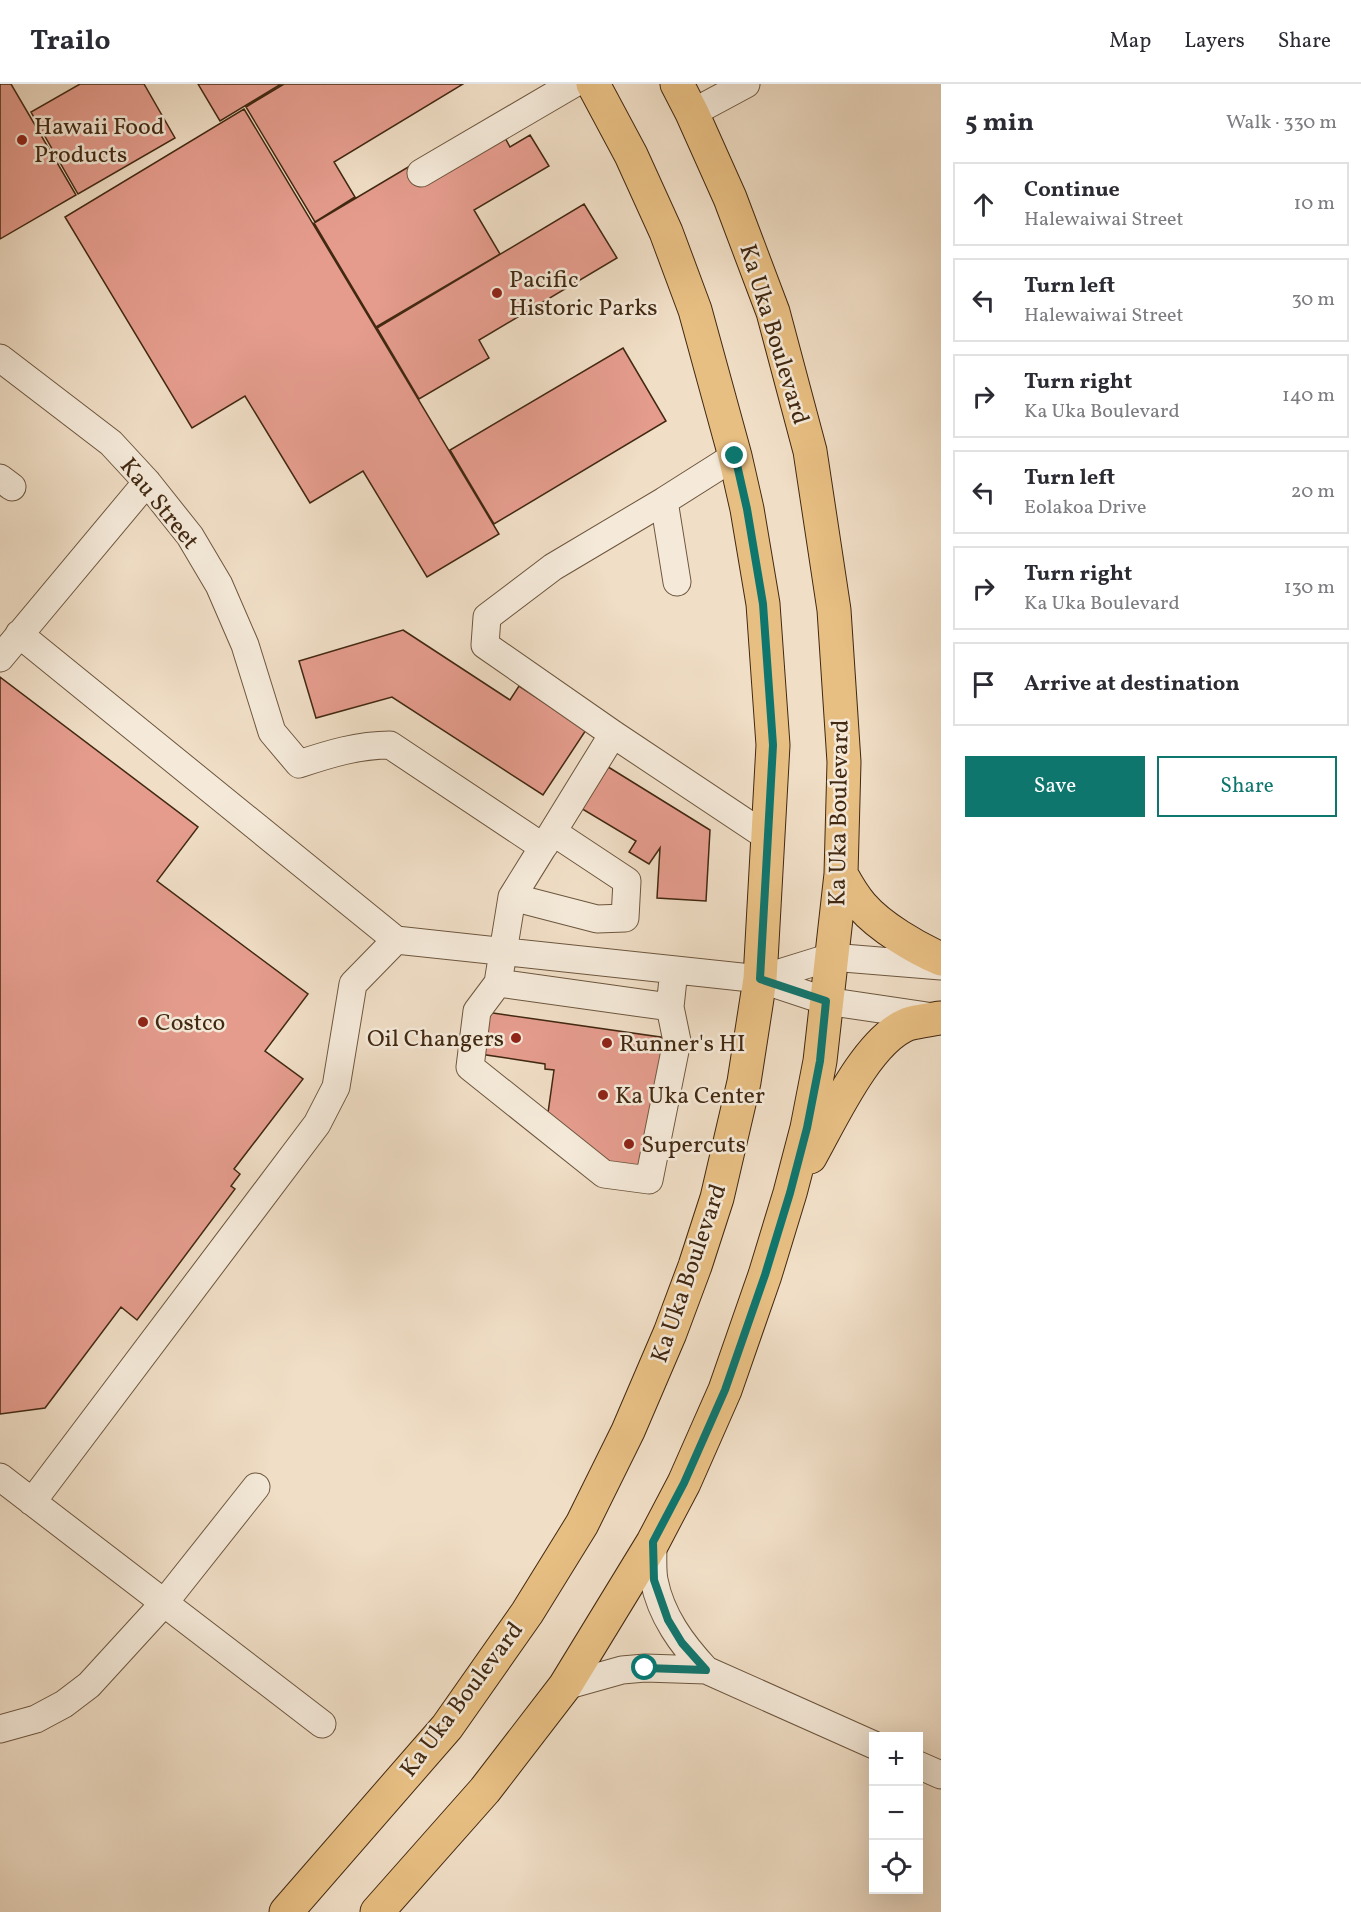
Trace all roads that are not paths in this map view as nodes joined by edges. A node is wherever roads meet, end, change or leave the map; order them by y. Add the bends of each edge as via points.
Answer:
1 (573, 84) edge
2 (593, 84) edge
3 (677, 84) edge
4 (746, 84) edge
5 (692, 113) junction
6 (421, 173) dead end
7 (0, 358) edge
8 (735, 456) junction
9 (147, 482) junction
10 (664, 501) junction
11 (677, 582) dead end
12 (19, 633) junction
13 (0, 658) edge
14 (612, 734) junction
15 (769, 838) junction
16 (548, 839) junction
17 (841, 874) junction
18 (512, 897) junction
19 (396, 940) junction
20 (502, 951) junction
21 (831, 957) junction
22 (941, 959) edge
23 (941, 966) edge
24 (674, 970) junction
25 (760, 979) junction
26 (498, 983) junction
27 (826, 1001) junction
28 (670, 1007) junction
29 (941, 1018) edge
30 (790, 1193) junction
31 (0, 1477) edge
32 (256, 1487) dead end
33 (32, 1502) junction
34 (653, 1542) junction
35 (164, 1603) junction
36 (706, 1670) junction
37 (565, 1686) junction
38 (322, 1724) dead end
39 (0, 1729) edge
40 (869, 1743) edge
41 (923, 1767) edge
42 (941, 1775) edge
43 (286, 1912) edge
44 (377, 1912) edge

1 - 6 street
2 - 8 main road, Ka Uka Boulevard via 631,155 678,264 695,310
3 - 5 main road, Ka Uka Boulevard
4 - 5 street
5 - 17 main road, Ka Uka Boulevard via 730,198 773,312 810,451 835,622 844,762
7 - 9 street, Kau Street via 111,443
8 - 10 street
8 - 15 main road, Ka Uka Boulevard via 763,604 773,745
9 - 12 street
9 - 16 street, Kau Street via 190,536 219,585 245,645 272,732 299,764 368,745 390,745
10 - 11 street
10 - 14 street via 553,567 487,617 485,645
12 - 13 street
12 - 19 street
14 - 15 street
14 - 16 street
15 - 25 main road, Ka Uka Boulevard
16 - 18 street
16 - 18 street via 627,881 625,918 597,918
17 - 21 main road, Ka Uka Boulevard
17 - 22 main road via 863,908 911,944
18 - 20 street
19 - 20 street
19 - 33 street via 353,984 336,1087 317,1124
20 - 24 street
20 - 26 street
21 - 23 street
21 - 25 street
21 - 27 main road, Ka Uka Boulevard
24 - 25 street
24 - 28 street
25 - 27 street
25 - 43 main road, Ka Uka Boulevard via 744,1082 717,1198 695,1266 628,1431 582,1524 527,1613 447,1726
26 - 28 street
26 - 28 street via 477,1011 470,1067 604,1174 649,1180 677,1041
27 - 29 street
27 - 30 main road, Ka Uka Boulevard via 820,1061
29 - 30 main road via 908,1024 873,1052
30 - 34 main road, Ka Uka Boulevard via 725,1390
31 - 33 street
32 - 35 street
33 - 35 street
34 - 36 street via 654,1580 668,1620
34 - 37 main road, Ka Uka Boulevard
35 - 38 street
35 - 39 street via 89,1685 36,1719
36 - 37 street via 622,1670
36 - 40 street
37 - 44 main road, Ka Uka Boulevard via 485,1790
41 - 42 street

